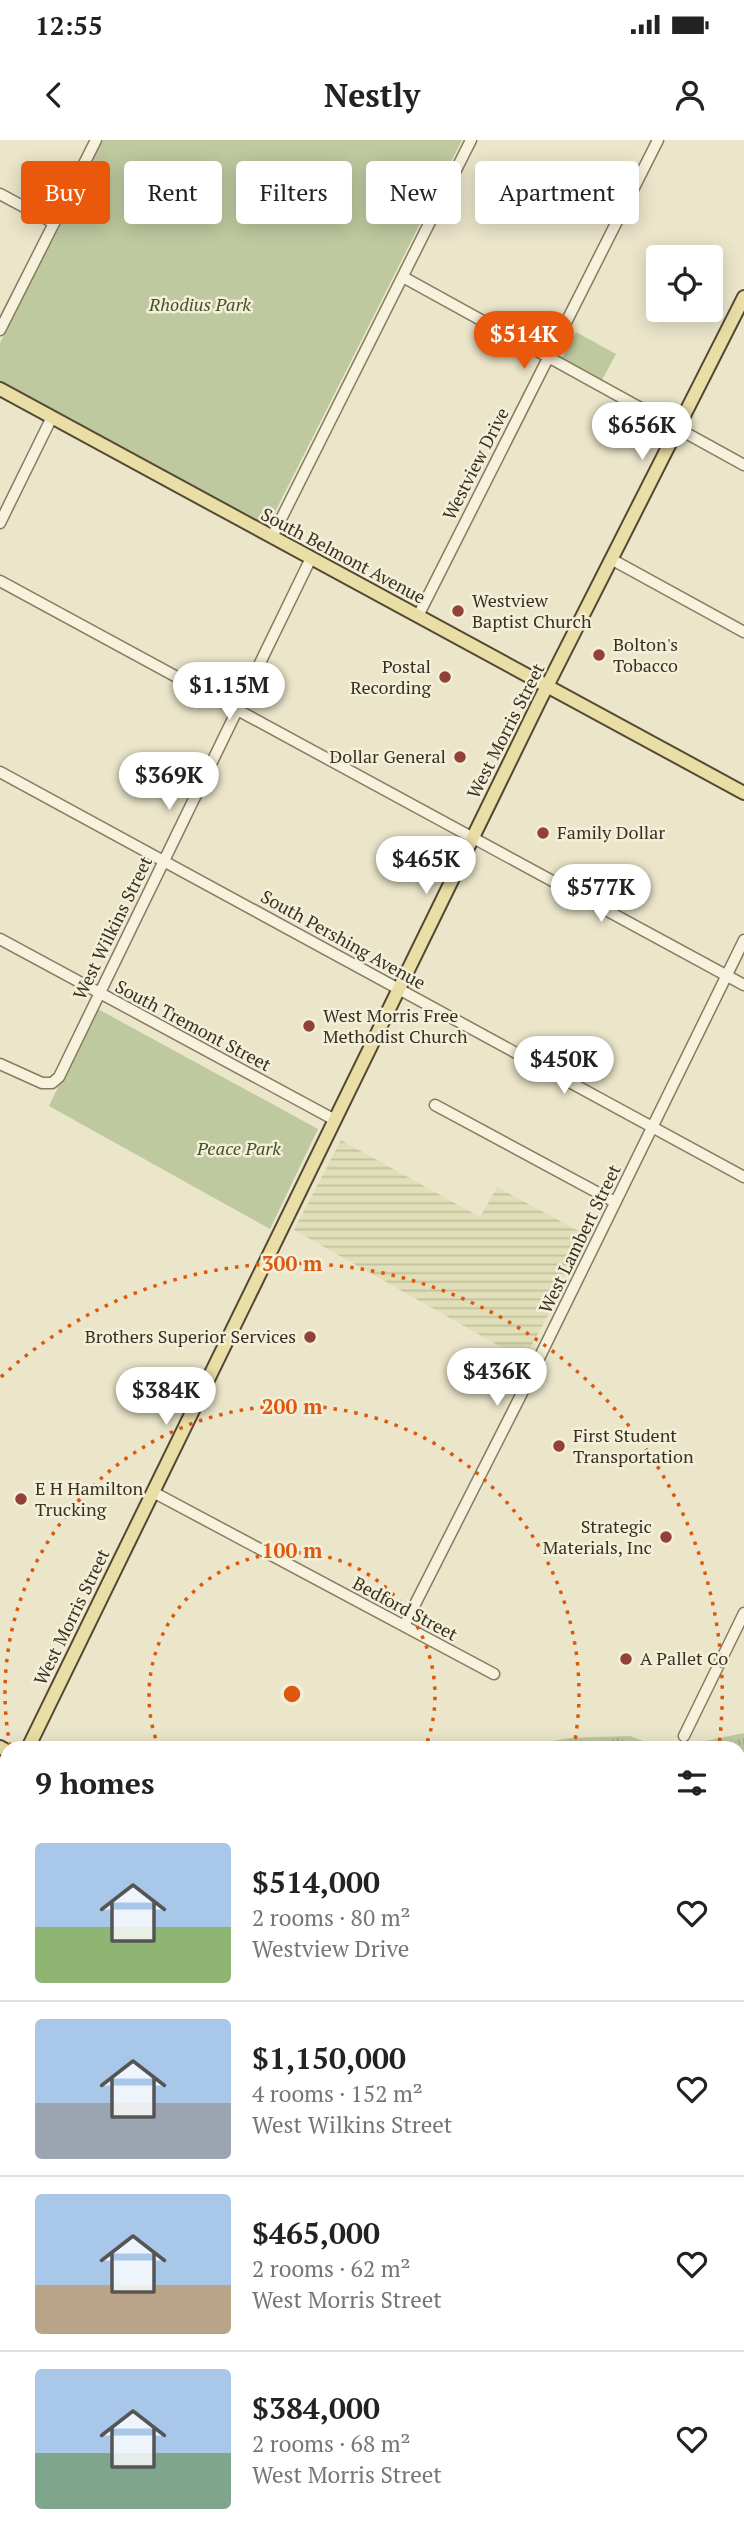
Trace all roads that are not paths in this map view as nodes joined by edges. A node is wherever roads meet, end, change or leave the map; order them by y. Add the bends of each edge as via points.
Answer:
1 (96, 140) edge
2 (471, 140) edge
3 (658, 140) edge
4 (85, 161) edge
5 (0, 194) edge
6 (21, 205) edge
7 (53, 224) edge
8 (403, 276) junction
9 (743, 299) edge
10 (0, 330) edge
11 (548, 357) junction
12 (0, 389) edge
13 (52, 417) junction
14 (677, 429) junction
15 (744, 465) edge
16 (0, 523) edge
17 (272, 537) junction
18 (311, 558) junction
19 (611, 559) junction
20 (0, 581) edge
21 (418, 616) junction
22 (744, 632) edge
23 (547, 687) junction
24 (237, 709) junction
25 (0, 772) edge
26 (744, 793) edge
27 (473, 837) junction
28 (163, 860) junction
29 (0, 939) edge
30 (744, 940) edge
31 (727, 975) junction
32 (744, 985) edge
33 (399, 989) junction
34 (99, 993) junction
35 (0, 1064) edge
36 (435, 1105) dead end
37 (335, 1120) junction
38 (652, 1127) junction
39 (744, 1177) edge
40 (615, 1202) junction
41 (153, 1492) junction
42 (744, 1613) edge
43 (404, 1626) junction
44 (494, 1674) dead end
45 (684, 1736) dead end
46 (31, 1741) edge

1 - 4 street
2 - 8 street
3 - 11 street, Westview Drive
5 - 6 street
7 - 10 street
8 - 11 street
8 - 17 street
9 - 14 main road, West Morris Street
11 - 14 street
11 - 21 street, Westview Drive
12 - 13 main road, South Belmont Avenue
13 - 16 street
13 - 17 main road, South Belmont Avenue
14 - 15 street
14 - 19 main road, West Morris Street
17 - 18 main road, South Belmont Avenue
18 - 21 main road, South Belmont Avenue
18 - 24 street, West Wilkins Street
19 - 22 street
19 - 23 main road, West Morris Street
20 - 24 street
21 - 23 main road, South Belmont Avenue
23 - 26 main road, South Belmont Avenue
23 - 27 main road, West Morris Street
24 - 27 street
24 - 28 street, West Wilkins Street
25 - 28 street, South Pershing Avenue
27 - 31 street
27 - 33 main road, West Morris Street
28 - 33 street, South Pershing Avenue
28 - 34 street, West Wilkins Street
29 - 34 street, South Tremont Street
30 - 31 street, West Lambert Street
31 - 32 street
31 - 38 street, West Lambert Street
33 - 37 main road, West Morris Street
33 - 38 street, South Pershing Avenue
34 - 35 street, West Wilkins Street via 52,1083
34 - 37 street, South Tremont Street
36 - 40 street
37 - 41 main road, West Morris Street
38 - 39 street, South Pershing Avenue
38 - 40 street, West Lambert Street
40 - 43 street, West Lambert Street
41 - 43 street, Bedford Street
41 - 46 main road, West Morris Street
42 - 45 street
43 - 44 street, Bedford Street

